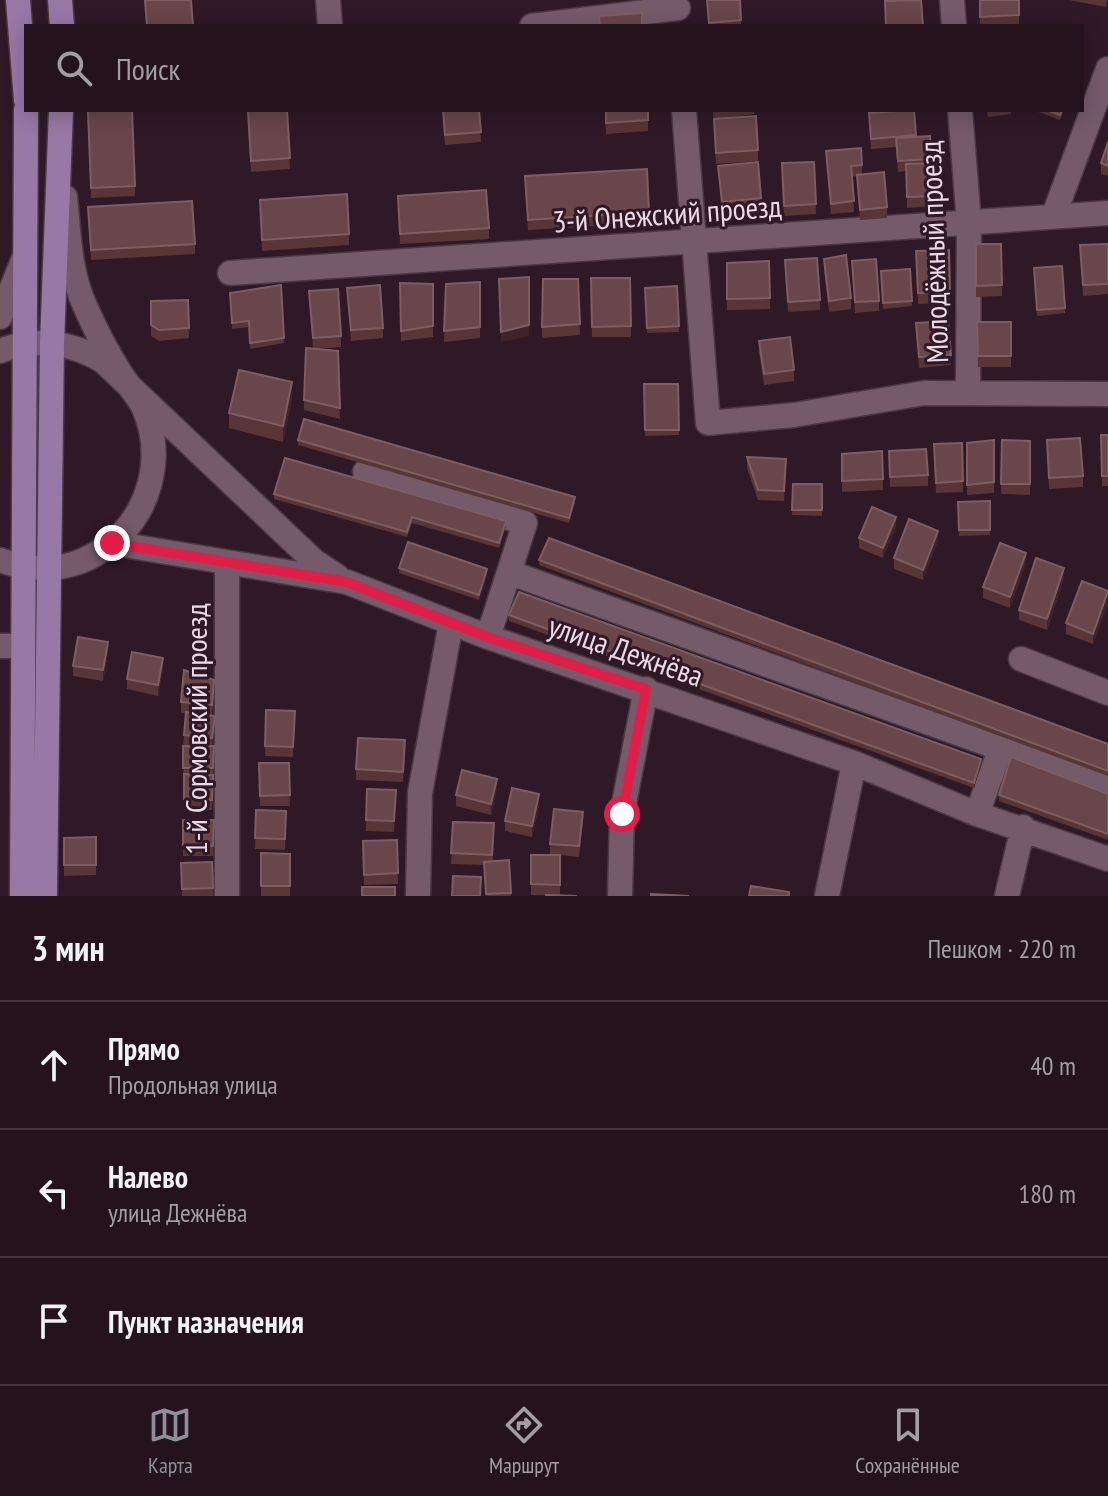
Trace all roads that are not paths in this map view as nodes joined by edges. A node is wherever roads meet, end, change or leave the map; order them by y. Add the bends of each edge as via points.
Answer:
1 (18, 0) edge
2 (60, 0) edge
3 (328, 0) edge
4 (952, 0) edge
5 (678, 11) edge
6 (62, 24) edge
7 (330, 24) edge
8 (551, 24) edge
9 (954, 24) edge
10 (24, 58) edge
11 (1108, 69) edge
12 (26, 112) edge
13 (61, 112) edge
14 (684, 112) edge
15 (960, 112) edge
16 (60, 147) junction
17 (1108, 213) edge
18 (1054, 215) junction
19 (969, 223) junction
20 (693, 244) junction
21 (27, 248) junction
22 (230, 273) dead end
23 (0, 317) edge
24 (52, 343) junction
25 (26, 344) junction
26 (0, 351) edge
27 (123, 378) junction
28 (968, 393) junction
29 (1108, 394) edge
30 (365, 472) dead end
31 (112, 543) junction
32 (227, 562) junction
33 (12, 564) edge
34 (48, 568) junction
35 (511, 573) junction
36 (347, 582) junction
37 (451, 623) junction
38 (488, 637) junction
39 (11, 646) edge
40 (1021, 659) dead end
41 (646, 689) junction
42 (1108, 693) edge
43 (1000, 750) junction
44 (854, 763) junction
45 (1108, 787) edge
46 (977, 814) junction
47 (1023, 827) junction
48 (1108, 859) edge
49 (22, 896) edge
50 (45, 896) edge
51 (227, 896) edge
52 (418, 896) edge
53 (620, 896) edge
54 (827, 896) edge
55 (1007, 896) edge

1 - 10 main road
2 - 6 main road
3 - 7 street
4 - 9 street
5 - 8 street
11 - 18 street
12 - 21 main road
13 - 16 main road
14 - 20 street
15 - 19 street, Молодёжный проезд
16 - 24 main road
16 - 27 street via 73,272
17 - 18 street, 3-й Онежский проезд
18 - 19 street, 3-й Онежский проезд
19 - 20 street, 3-й Онежский проезд
19 - 28 street, Молодёжный проезд
20 - 22 street, 3-й Онежский проезд
20 - 28 street via 708,423 924,393
21 - 23 street
21 - 25 main road
24 - 25 street
24 - 27 street via 91,354
24 - 34 main road
25 - 26 street
25 - 33 main road
27 - 31 street via 146,415 153,469 140,510
27 - 36 street via 297,545
28 - 29 street
30 - 35 street via 525,523
31 - 32 street, улица Дежнёва
31 - 34 street via 86,559
32 - 36 street, улица Дежнёва
32 - 51 street, 1-й Сормовский проезд
33 - 34 street
33 - 39 main road
34 - 50 main road
35 - 38 street
35 - 43 street
36 - 37 street, улица Дежнёва
37 - 38 street, улица Дежнёва
37 - 52 street via 420,793
38 - 41 street, улица Дежнёва
39 - 49 main road
40 - 42 street
41 - 44 street, улица Дежнёва
41 - 53 street via 622,814
43 - 45 street
43 - 46 street
44 - 46 street, улица Дежнёва
44 - 54 street
46 - 47 street, улица Дежнёва
47 - 48 street, улица Дежнёва
47 - 55 street

